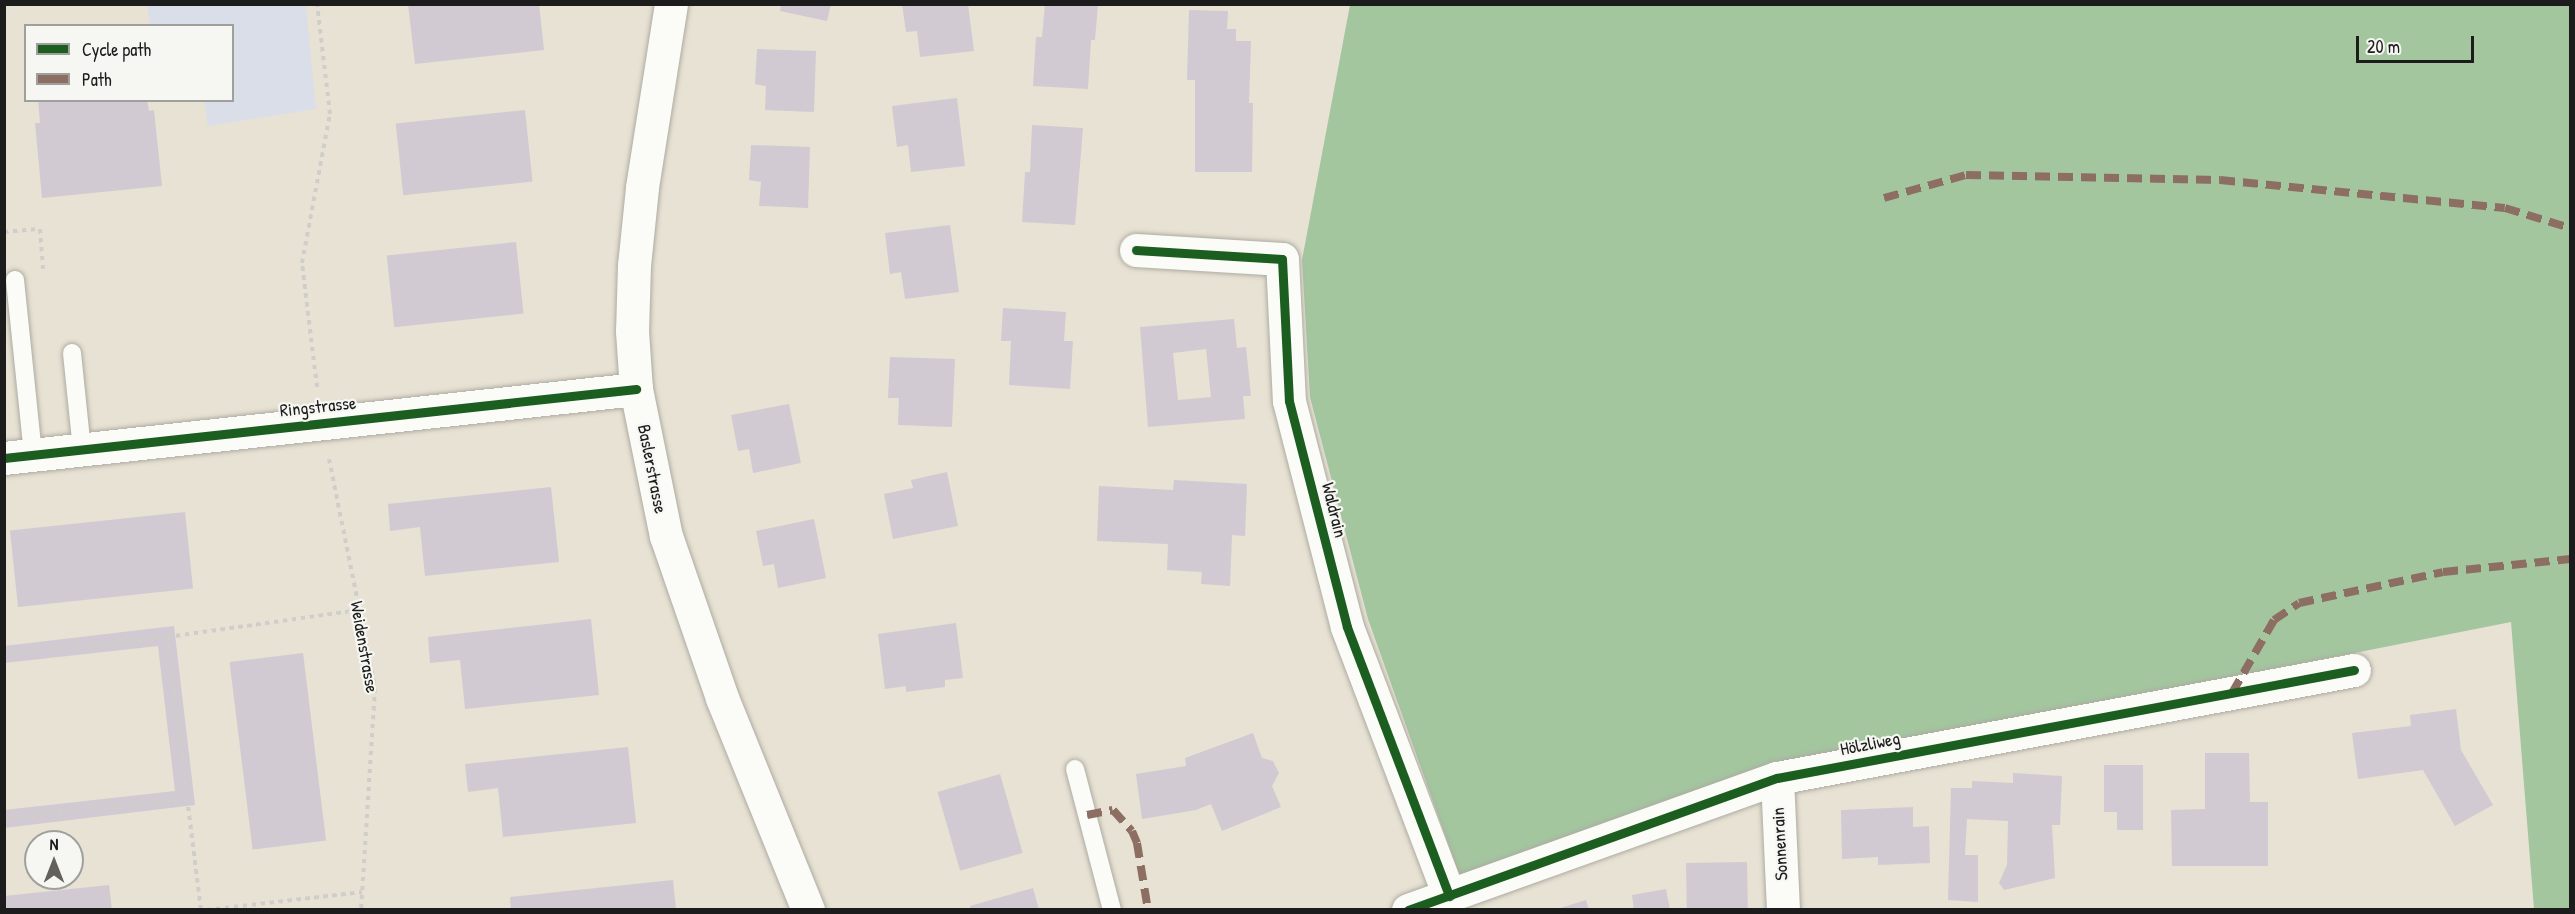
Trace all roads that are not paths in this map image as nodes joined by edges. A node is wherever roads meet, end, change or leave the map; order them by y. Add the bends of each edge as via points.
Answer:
1 (671, 4) edge
2 (1136, 250) dead end
3 (15, 280) dead end
4 (72, 352) dead end
5 (636, 389) junction
6 (82, 450) junction
7 (19, 457) edge
8 (2354, 670) dead end
9 (1075, 769) dead end
10 (1777, 778) junction
11 (1449, 896) junction
12 (808, 909) edge
13 (1112, 909) edge
14 (1408, 909) edge
15 (1783, 909) edge

1 - 5 street, Baslerstrasse via 634,264 632,331
2 - 11 street, Waldrain via 1282,259 1289,401 1344,615
3 - 7 lane
4 - 6 lane
5 - 6 street, Ringstrasse
5 - 12 street, Baslerstrasse via 666,536 722,698
6 - 7 street, Ringstrasse
8 - 10 street, Hölzliweg
9 - 13 lane
10 - 11 street, Hölzliweg
10 - 15 street, Sonnenrain
11 - 14 street, Hölzliweg

